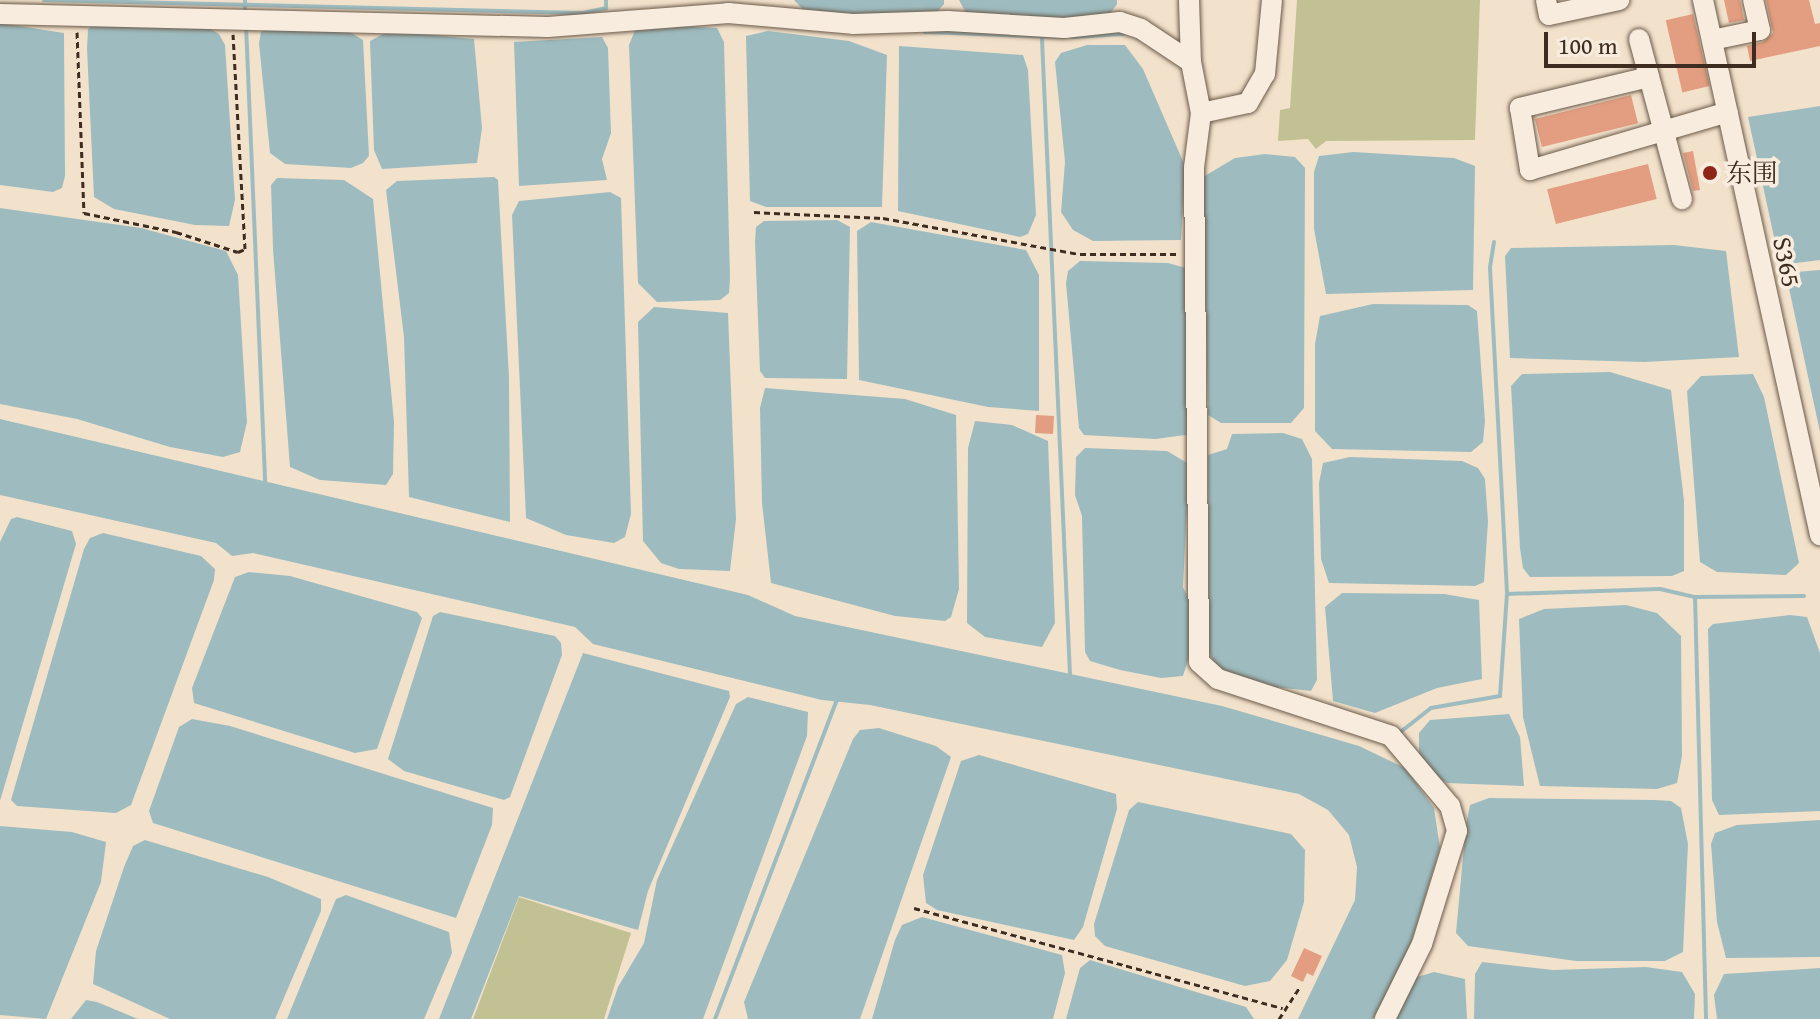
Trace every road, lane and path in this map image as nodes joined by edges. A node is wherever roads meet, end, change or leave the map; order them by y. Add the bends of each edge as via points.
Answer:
1 (1189, 0) edge
2 (1272, 0) edge
3 (1546, 0) edge
4 (1619, 0) edge
5 (1703, 0) edge
6 (1753, 0) edge
7 (0, 14) edge
8 (77, 16) junction
9 (233, 20) junction
10 (1639, 39) dead end
11 (1712, 40) junction
12 (1191, 62) junction
13 (1649, 77) junction
14 (1728, 112) junction
15 (1201, 113) junction
16 (1664, 131) junction
17 (1682, 199) dead end
18 (754, 212) dead end
19 (1195, 254) junction
20 (1820, 535) edge
21 (914, 908) dead end
22 (1299, 988) dead end
23 (1283, 1008) junction
24 (1279, 1019) edge
25 (1385, 1019) edge

1 - 12 street
2 - 15 street via 1265,74 1248,103
3 - 4 street via 1549,15
5 - 11 street, S365
6 - 11 street via 1760,30
7 - 8 street
8 - 9 street
8 - 9 path via 84,213 176,232 238,252 245,249
9 - 12 street via 548,27 728,13 853,24 948,21 1064,28 1120,22 1141,29
10 - 13 street
11 - 14 street, S365
12 - 15 street
13 - 16 street
13 - 16 street via 1520,108 1530,170
14 - 16 street
14 - 20 street, S365
15 - 19 street via 1195,135
16 - 17 street
18 - 19 path via 883,218 1080,254
19 - 25 street via 1199,662 1218,679 1391,736 1456,819 1457,831 1422,944
21 - 23 path
22 - 23 path
23 - 24 path

